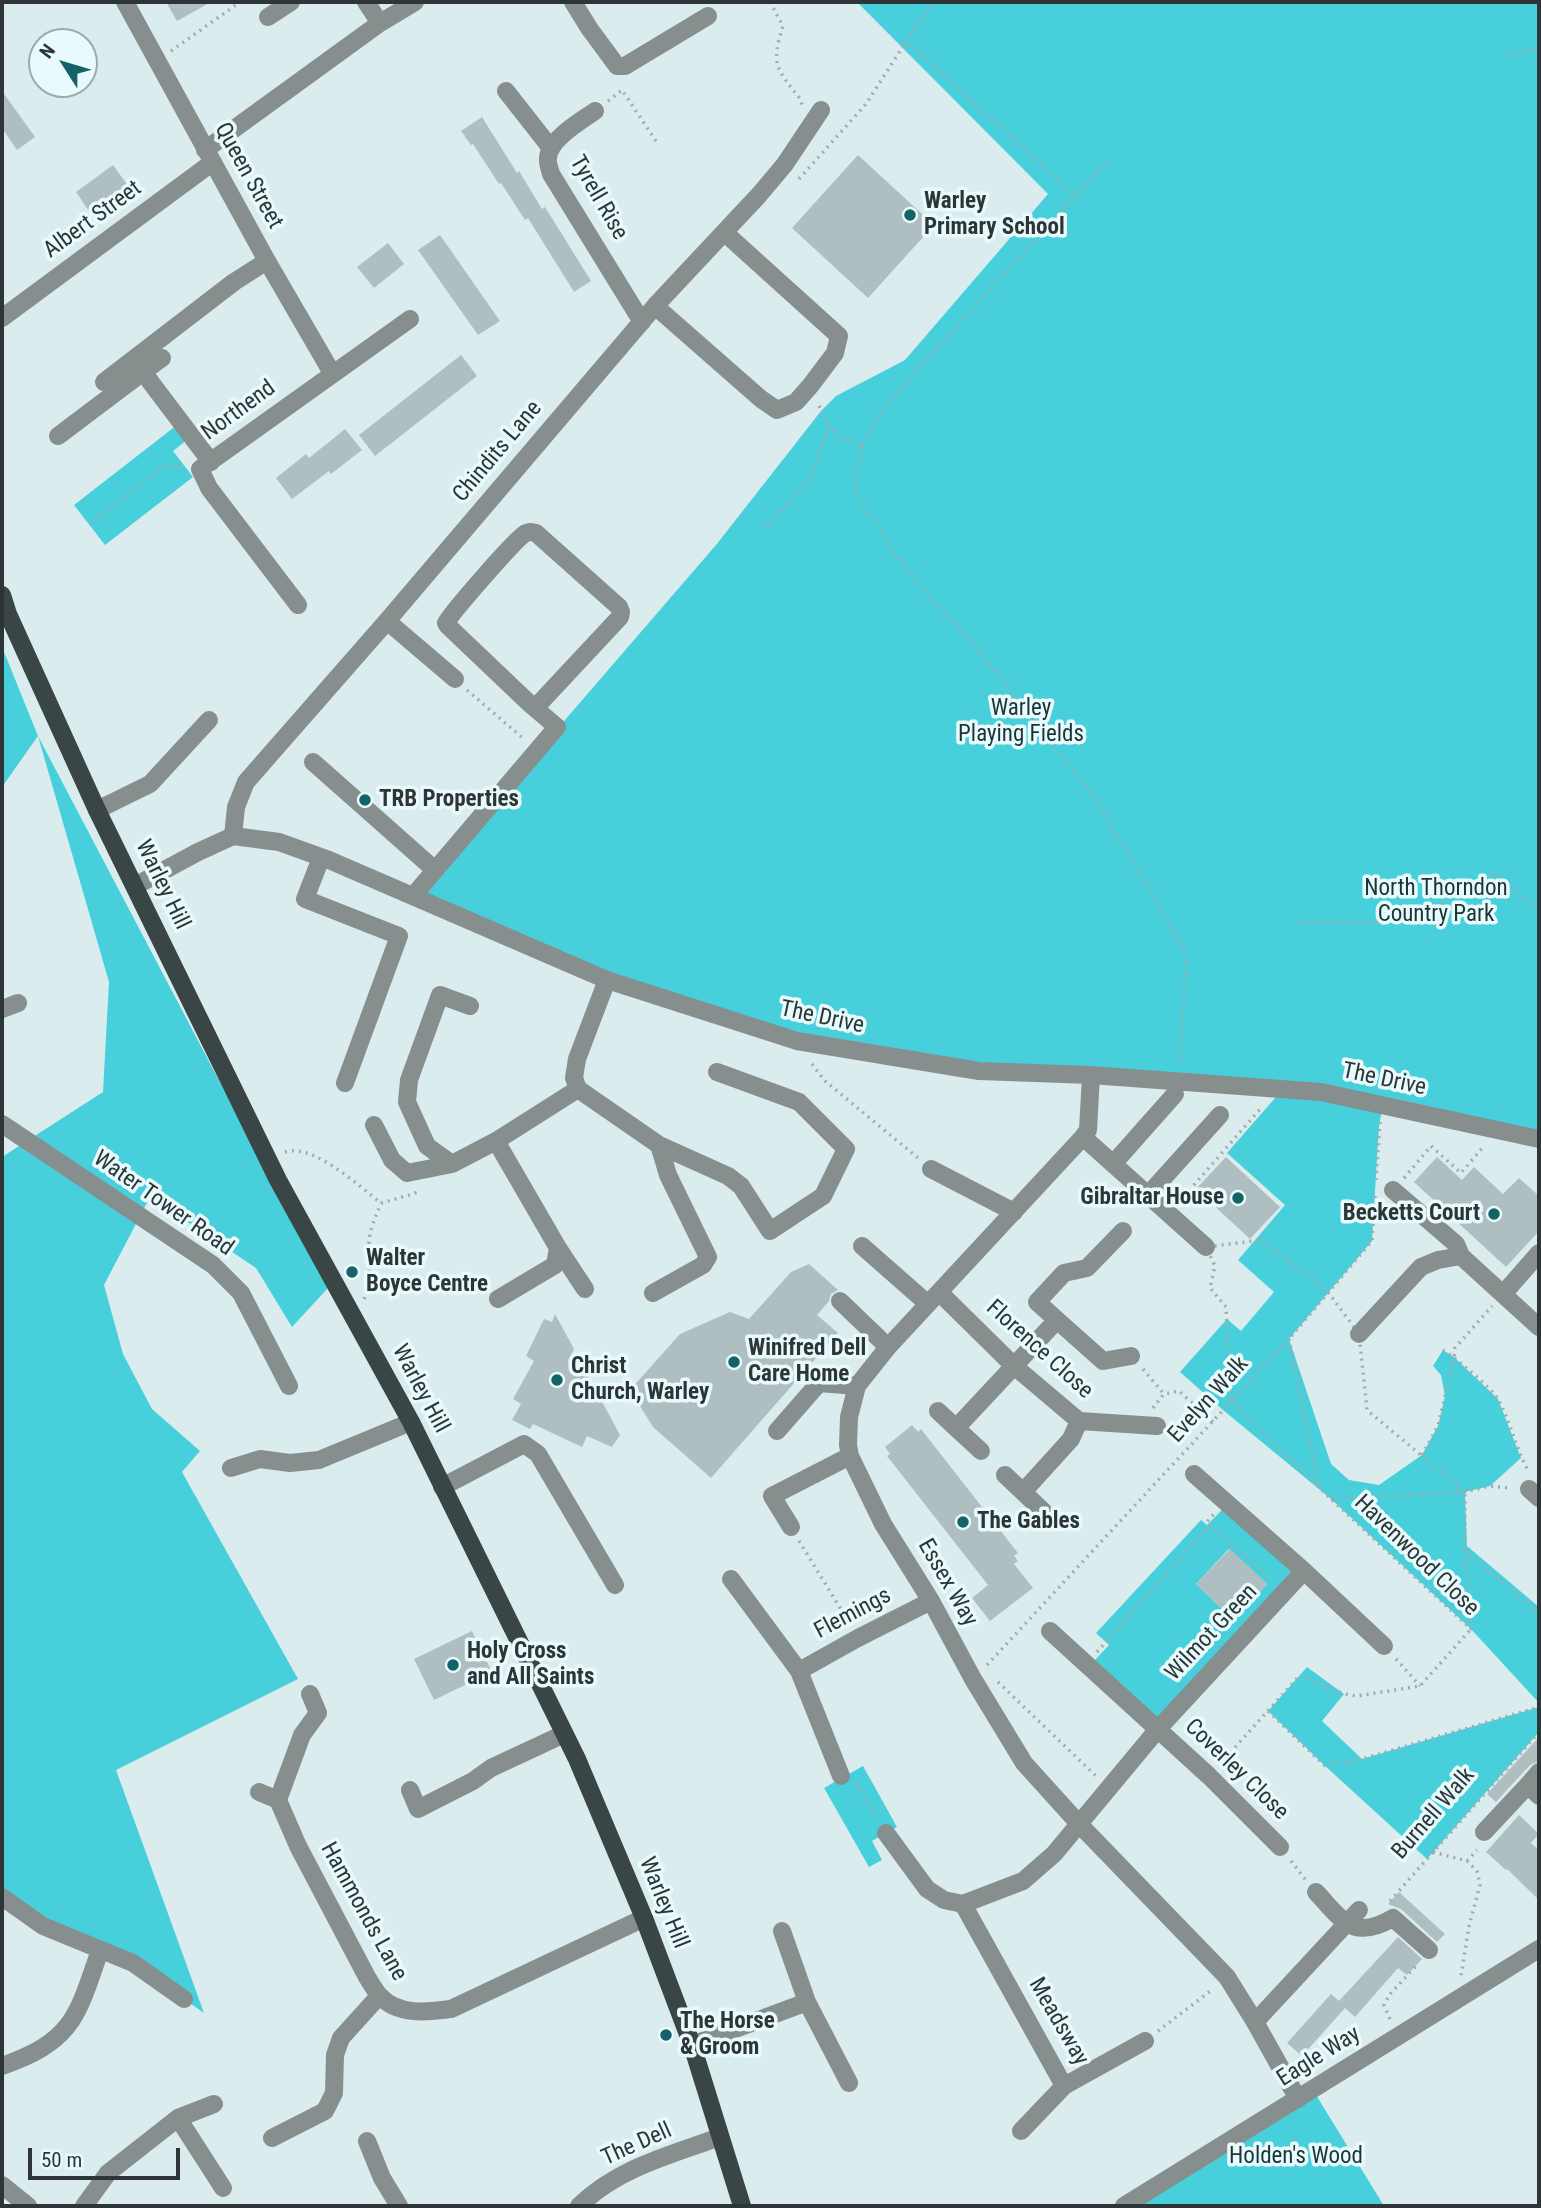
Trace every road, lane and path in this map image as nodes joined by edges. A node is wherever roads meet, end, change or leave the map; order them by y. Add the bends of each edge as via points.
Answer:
1 (125, 2) edge
2 (240, 2) edge
3 (291, 2) edge
4 (366, 2) edge
5 (415, 2) edge
6 (573, 2) edge
7 (771, 2) edge
8 (934, 2) edge
9 (708, 16) dead end
10 (268, 17) dead end
11 (380, 23) junction
12 (906, 41) junction
13 (1539, 49) edge
14 (1507, 55) dead end
15 (156, 62) junction
16 (506, 92) dead end
17 (821, 110) dead end
18 (595, 111) joint
19 (806, 131) junction
20 (658, 144) dead end
21 (550, 147) junction
22 (209, 156) junction
23 (1109, 159) dead end
24 (797, 181) dead end
25 (1074, 194) dead end
26 (725, 233) junction
27 (267, 261) junction
28 (655, 306) junction
29 (2, 318) edge
30 (410, 319) dead end
31 (642, 322) junction
32 (162, 358) dead end
33 (143, 372) junction
34 (332, 373) junction
35 (816, 379) junction
36 (104, 382) dead end
37 (829, 425) junction
38 (58, 436) dead end
39 (862, 445) junction
40 (205, 466) junction
41 (92, 522) dead end
42 (767, 528) dead end
43 (2, 596) edge
44 (298, 605) dead end
45 (5, 611) edge
46 (387, 621) junction
47 (455, 680) joint
48 (535, 709) junction
49 (209, 720) dead end
50 (537, 750) junction
51 (313, 762) dead end
52 (97, 810) junction
53 (233, 836) junction
54 (321, 858) junction
55 (435, 870) junction
56 (135, 886) junction
57 (413, 896) junction
58 (1539, 911) edge
59 (1299, 922) dead end
60 (607, 980) junction
61 (470, 1006) dead end
62 (797, 1041) junction
63 (717, 1072) dead end
64 (1091, 1075) junction
65 (345, 1083) dead end
66 (578, 1088) junction
67 (1176, 1088) junction
68 (1278, 1088) junction
69 (1383, 1104) junction
70 (1220, 1115) dead end
71 (2, 1124) edge
72 (373, 1125) dead end
73 (1499, 1129) junction
74 (1083, 1137) junction
75 (1539, 1139) edge
76 (496, 1141) junction
77 (659, 1144) junction
78 (268, 1157) junction
79 (452, 1164) junction
80 (1113, 1164) junction
81 (931, 1169) joint
82 (422, 1189) dead end
83 (1393, 1190) joint
84 (1148, 1195) junction
85 (381, 1203) junction
86 (1014, 1212) junction
87 (1169, 1213) junction
88 (1123, 1231) dead end
89 (862, 1246) dead end
90 (1206, 1247) junction
91 (558, 1248) junction
92 (1539, 1253) edge
93 (1461, 1256) junction
94 (585, 1289) dead end
95 (1328, 1292) junction
96 (653, 1293) dead end
97 (1504, 1293) junction
98 (934, 1298) junction
99 (498, 1299) dead end
100 (840, 1301) dead end
101 (353, 1315) junction
102 (1057, 1320) junction
103 (1539, 1327) edge
104 (1359, 1334) junction
105 (1289, 1339) junction
106 (888, 1347) junction
107 (1443, 1350) dead end
108 (1131, 1356) joint
109 (1454, 1357) junction
110 (1014, 1366) junction
111 (857, 1386) junction
112 (289, 1387) dead end
113 (1164, 1394) junction
114 (1231, 1401) junction
115 (938, 1411) dead end
116 (1079, 1421) junction
117 (411, 1422) junction
118 (1213, 1422) junction
119 (1139, 1425) junction
120 (1157, 1426) dead end
121 (956, 1428) junction
122 (777, 1431) dead end
123 (981, 1451) dead end
124 (1422, 1455) junction
125 (850, 1456) junction
126 (231, 1468) dead end
127 (1194, 1474) dead end
128 (1005, 1475) dead end
129 (1533, 1487) edge
130 (442, 1488) junction
131 (1023, 1492) junction
132 (1465, 1492) junction
133 (1331, 1499) junction
134 (1226, 1501) junction
135 (1043, 1511) dead end
136 (1210, 1525) junction
137 (791, 1527) joint
138 (1465, 1550) junction
139 (1304, 1571) junction
140 (731, 1579) dead end
141 (615, 1585) dead end
142 (1284, 1592) junction
143 (931, 1601) junction
144 (1539, 1614) edge
145 (1471, 1629) junction
146 (1050, 1631) dead end
147 (858, 1638) junction
148 (1384, 1646) joint
149 (1087, 1664) junction
150 (799, 1671) junction
151 (979, 1673) junction
152 (1420, 1686) junction
153 (310, 1694) dead end
154 (1539, 1707) edge
155 (1268, 1710) junction
156 (1158, 1729) junction
157 (1539, 1732) edge
158 (565, 1734) junction
159 (841, 1776) joint
160 (1209, 1776) junction
161 (1536, 1785) edge
162 (1109, 1789) junction
163 (410, 1790) dead end
164 (259, 1792) dead end
165 (278, 1800) junction
166 (1080, 1825) junction
167 (1484, 1832) dead end
168 (886, 1833) joint
169 (1280, 1847) joint
170 (1433, 1852) junction
171 (1316, 1892) joint
172 (2, 1897) edge
173 (963, 1904) junction
174 (1386, 1905) dead end
175 (1359, 1910) dead end
176 (644, 1918) junction
177 (1346, 1924) junction
178 (782, 1931) dead end
179 (1539, 1949) edge
180 (100, 1950) junction
181 (1429, 1950) joint
182 (1227, 1978) junction
183 (379, 1996) junction
184 (184, 1999) dead end
185 (1459, 1999) junction
186 (807, 2002) junction
187 (1255, 2022) junction
188 (1396, 2038) junction
189 (1145, 2041) joint
190 (692, 2045) junction
191 (2, 2066) edge
192 (849, 2083) dead end
193 (1064, 2086) junction
194 (1298, 2099) junction
195 (214, 2104) dead end
196 (178, 2119) junction
197 (1021, 2131) dead end
198 (720, 2137) junction
199 (272, 2138) dead end
200 (367, 2141) dead end
201 (2, 2185) edge
202 (223, 2188) dead end
203 (28, 2206) edge
204 (84, 2206) edge
205 (399, 2206) edge
206 (579, 2206) edge
207 (742, 2206) edge
208 (1124, 2206) edge

1 - 15 street, Queen Street
2 - 15 path
3 - 10 street
4 - 11 street
5 - 11 street, Albert Street
6 - 9 street via 617,66 625,66
7 - 19 path via 783,26 777,68 801,100
8 - 12 path
11 - 22 street, Albert Street
12 - 24 path via 866,104
12 - 25 path
13 - 14 path
15 - 22 street, Queen Street
16 - 21 street
17 - 19 street, Chindits Lane
18 - 20 path via 622,90
18 - 21 street, Tyrell Rise
19 - 26 street, Chindits Lane via 785,164
21 - 31 street, Tyrell Rise via 551,174
22 - 27 street, Queen Street
22 - 29 street, Albert Street
23 - 39 path via 893,397
26 - 28 street, Chindits Lane
26 - 35 street via 839,336 835,353
27 - 34 street, Queen Street
27 - 36 street
28 - 31 street, Chindits Lane
28 - 35 street via 778,410 796,402
30 - 34 street, Northend
31 - 46 street, Chindits Lane
32 - 33 street
33 - 38 street
33 - 40 street
34 - 40 street, Northend
35 - 37 path via 830,394 818,407
37 - 39 path via 839,437
37 - 42 path via 812,475
39 - 67 path via 854,490 869,514 922,588 974,645 1088,790 1187,957
40 - 41 path via 167,465
40 - 44 street, Northend via 209,488
43 - 45 main road, Warley Hill
45 - 52 main road, Warley Hill
46 - 47 street
46 - 53 street, Chindits Lane via 246,782 236,807
47 - 50 path
48 - 48 street via 446,623 530,531 621,612
48 - 50 street via 557,727
49 - 52 street via 150,784
50 - 55 street
51 - 55 street
52 - 56 main road, Warley Hill
53 - 54 street, The Drive via 279,842
53 - 56 street
54 - 57 street, The Drive
54 - 65 street via 305,898 399,936
55 - 57 street
56 - 78 main road, Warley Hill
57 - 60 street, The Drive
58 - 59 path via 1495,872 1420,916 1395,921
60 - 62 street, The Drive
60 - 66 street via 577,1059 574,1078
61 - 79 street via 440,995 409,1080 407,1102 427,1146
62 - 64 street, The Drive via 979,1070
62 - 81 path via 825,1081
63 - 77 street via 799,1102 846,1149 823,1196 770,1231 741,1186
64 - 67 street, The Drive
64 - 74 street via 1088,1130
66 - 76 street
66 - 77 street
67 - 68 street, The Drive
67 - 80 street
68 - 69 street, The Drive
68 - 87 path
69 - 73 street, The Drive
69 - 95 path, Evelyn Walk via 1372,1241
70 - 84 street
71 - 112 street, Water Tower Road via 213,1265 241,1293
72 - 79 street via 392,1160 407,1173
73 - 75 street, The Drive
73 - 83 path via 1461,1173 1431,1146
74 - 80 street
74 - 86 street, Essex Way
76 - 79 street
76 - 91 street
77 - 96 street via 667,1175 708,1257 703,1265
78 - 85 path via 294,1149 324,1161
78 - 101 main road, Warley Hill
80 - 84 street
81 - 86 street
82 - 85 path
83 - 93 street via 1456,1244
84 - 87 street
85 - 101 path via 369,1243 366,1297
86 - 98 street, Essex Way
87 - 90 street
88 - 102 street via 1087,1268 1064,1273 1037,1302
89 - 98 street, Florence Close
90 - 95 path via 1262,1240
90 - 114 path via 1215,1266 1210,1288 1226,1307
91 - 94 street
91 - 99 street via 555,1265
92 - 97 street
93 - 97 street
93 - 104 street via 1422,1267
95 - 104 path
95 - 105 path, Evelyn Walk
97 - 103 street
97 - 109 path via 1455,1348
98 - 106 street, Essex Way
98 - 110 street, Florence Close
100 - 106 street
101 - 117 main road, Warley Hill
102 - 108 street via 1103,1361
102 - 110 street
104 - 124 path via 1367,1410
105 - 114 path, Evelyn Walk
105 - 133 path via 1319,1485
106 - 111 street, Essex Way
107 - 109 path
108 - 113 path
109 - 124 path via 1438,1426
109 - 129 path via 1498,1399
110 - 116 street, Florence Close
110 - 121 street
111 - 122 street via 819,1383
111 - 125 street, Essex Way via 849,1417
113 - 118 path via 1178,1391
113 - 119 path
114 - 118 path, Evelyn Walk
114 - 133 path, Havenwood Close
115 - 121 street
116 - 119 street, Florence Close
116 - 131 street via 1071,1439
117 - 126 street via 319,1460 260,1459
117 - 130 main road, Warley Hill
118 - 151 path, Evelyn Walk
119 - 120 street, Florence Close
121 - 123 street
124 - 132 path
125 - 137 street via 772,1496
125 - 143 street, Essex Way via 883,1524
127 - 134 street
128 - 131 street
129 - 132 path via 1490,1486
130 - 141 street via 524,1444 538,1454
130 - 158 main road, Warley Hill
131 - 135 street
132 - 133 path
132 - 138 path
133 - 145 path, Havenwood Close
134 - 136 path via 1207,1522
134 - 139 street
136 - 142 path
136 - 149 path
137 - 147 path
138 - 144 path
138 - 145 path
139 - 142 street, Wilmot Green
139 - 148 street
140 - 150 street
142 - 156 street, Wilmot Green
143 - 147 street, Flemings
143 - 151 street, Essex Way
145 - 152 path, Havenwood Close
146 - 149 street
147 - 150 street, Flemings
148 - 152 path
149 - 156 street
150 - 159 street
151 - 162 path
151 - 166 street, Essex Way via 1024,1763
152 - 155 path via 1357,1696 1300,1675
153 - 165 street via 318,1713 302,1735
154 - 155 path, Burnell Walk via 1362,1759 1324,1765
155 - 160 path
156 - 160 street, Coverley Close
156 - 162 street, Wilmot Green
157 - 170 path, Burnell Walk
158 - 163 street via 418,1809
158 - 176 main road, Warley Hill
159 - 168 path via 851,1773
160 - 169 street, Coverley Close
161 - 167 street
162 - 166 street, Wilmot Green
164 - 165 street
165 - 183 street, Hammonds Lane
166 - 173 street via 1023,1881
166 - 182 street, Essex Way
168 - 173 street via 927,1889 944,1900
169 - 171 path
170 - 174 path, Burnell Walk
170 - 185 path via 1466,1861 1477,1871 1480,1885
171 - 177 street
172 - 180 street via 43,1926
173 - 193 street, Meadsway
175 - 177 street
176 - 183 street, Hammonds Lane via 451,2009 404,2010
176 - 190 main road, Warley Hill
177 - 181 street via 1378,1927 1394,1918
177 - 187 street
178 - 186 street
179 - 185 street, Eagle Way
180 - 184 street via 134,1963
180 - 191 street via 74,2019 57,2039 32,2056
181 - 188 path via 1384,2005
182 - 187 street, Essex Way
182 - 189 path
183 - 199 street via 341,2038 335,2055 334,2094 325,2110
185 - 188 street, Eagle Way
186 - 190 street
186 - 192 street
187 - 194 street, Essex Way
188 - 194 street, Eagle Way
189 - 193 street, Meadsway
190 - 198 main road, Warley Hill
193 - 197 street
194 - 208 street, Eagle Way
195 - 196 street
196 - 202 street
196 - 204 street via 108,2173
198 - 206 street, The Dell via 635,2167
198 - 207 main road, Warley Hill
200 - 205 street
201 - 203 street

